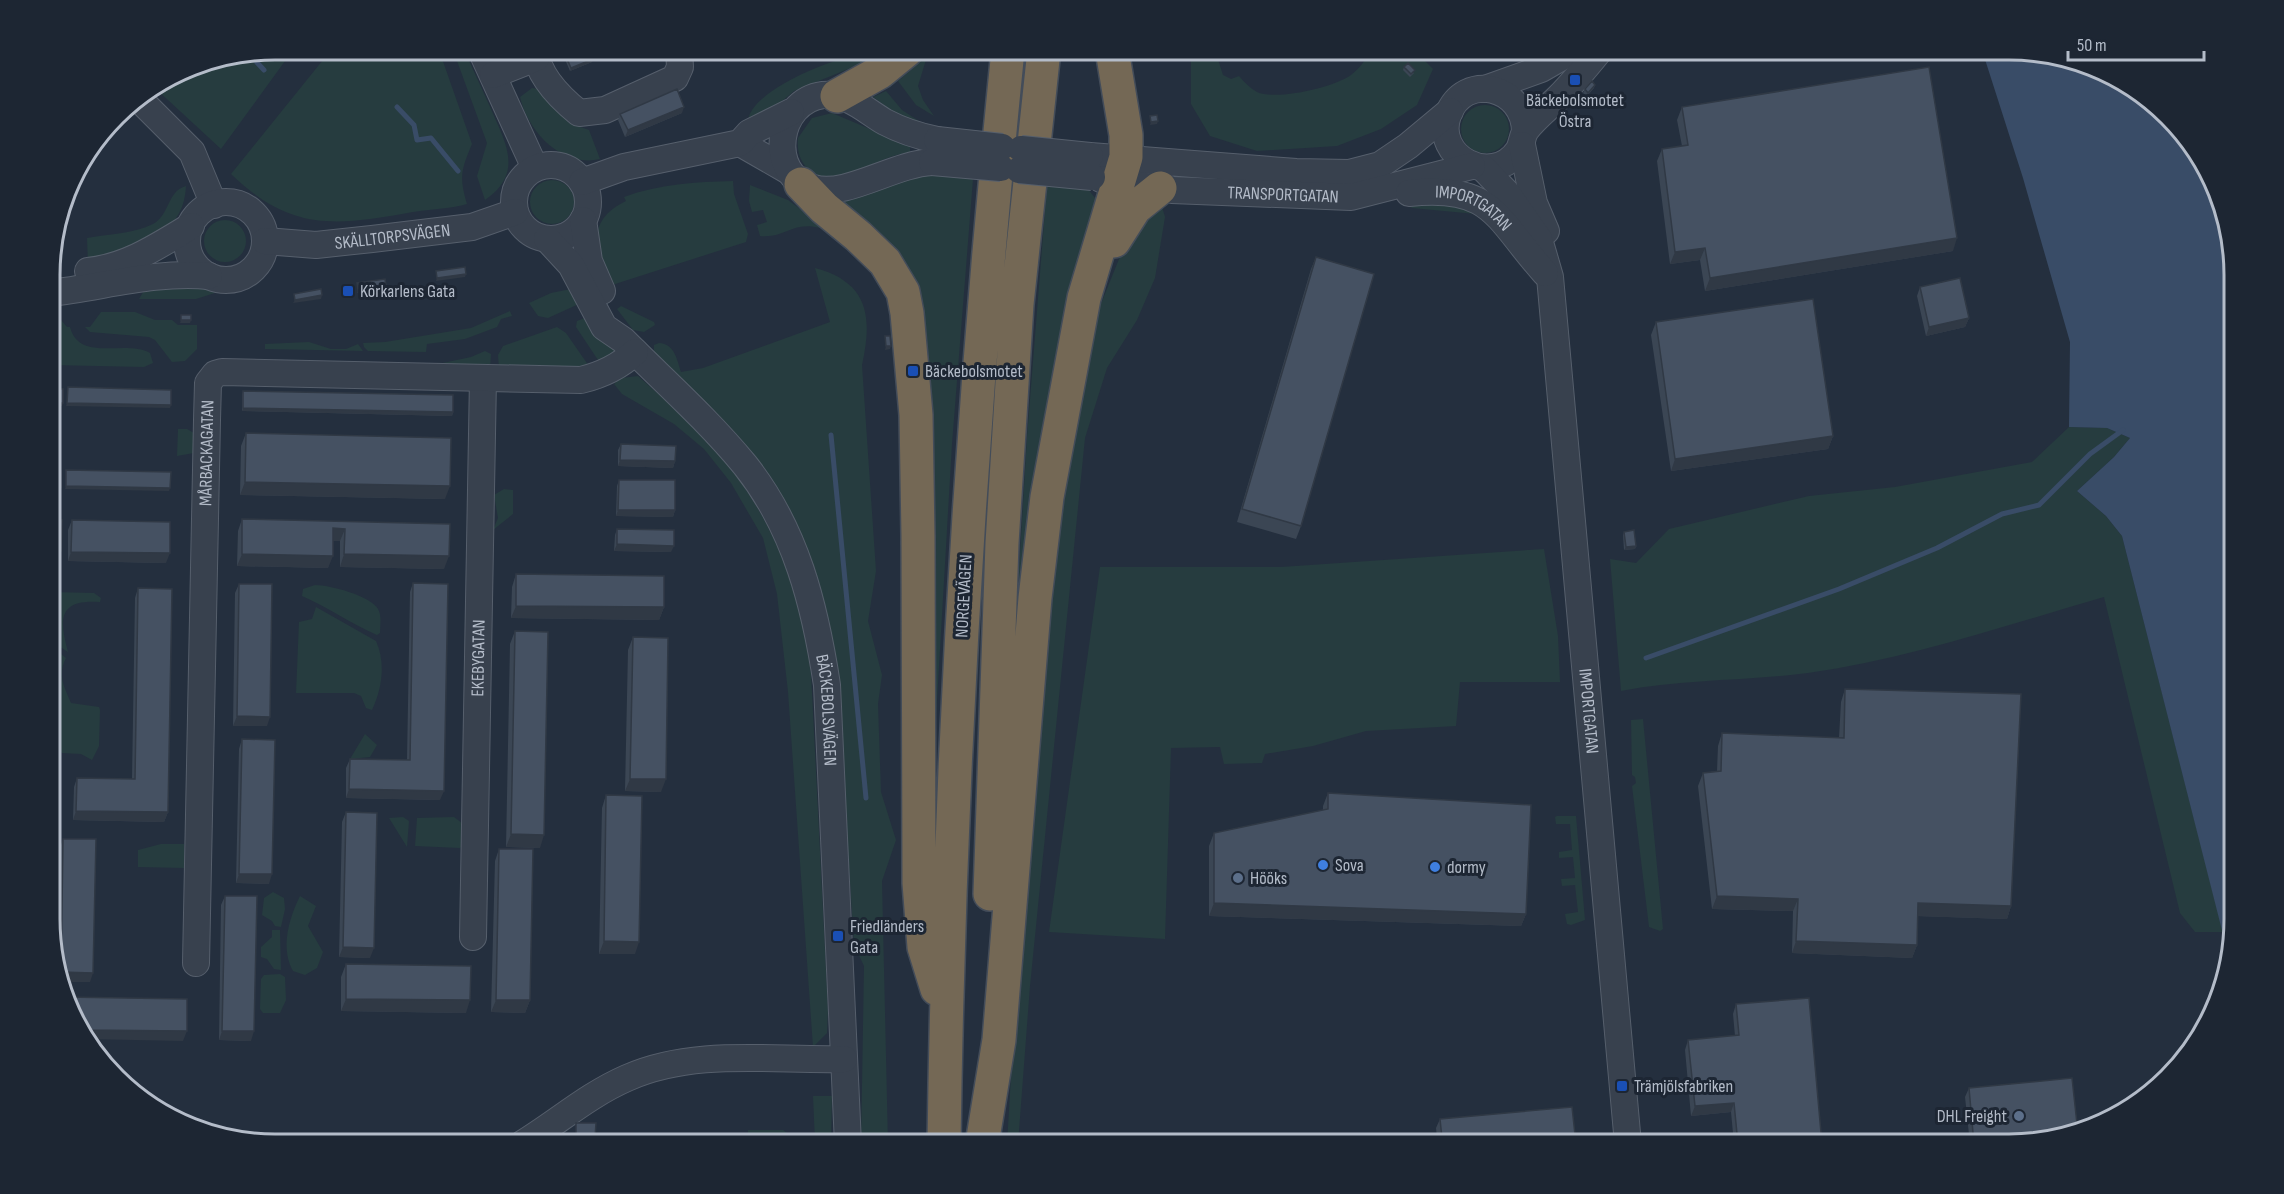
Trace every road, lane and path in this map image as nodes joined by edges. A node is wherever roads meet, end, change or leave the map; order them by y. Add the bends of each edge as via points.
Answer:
1 (486, 60) edge
2 (523, 60) edge
3 (538, 60) edge
4 (680, 60) edge
5 (895, 60) edge
6 (1007, 60) edge
7 (1043, 60) edge
8 (1114, 60) edge
9 (1557, 60) edge
10 (1592, 60) edge
11 (493, 75) junction
12 (1485, 89) junction
13 (837, 96) junction
14 (144, 104) edge
15 (1450, 111) junction
16 (791, 112) junction
17 (1523, 138) junction
18 (740, 143) junction
19 (934, 151) junction
20 (1477, 167) junction
21 (535, 168) junction
22 (1107, 168) junction
23 (794, 177) junction
24 (582, 182) junction
25 (1160, 188) junction
26 (1370, 194) junction
27 (214, 205) junction
28 (515, 212) junction
29 (583, 220) junction
30 (191, 226) junction
31 (547, 239) junction
32 (265, 241) junction
33 (60, 275) edge
34 (208, 276) junction
35 (1550, 278) junction
36 (60, 291) edge
37 (1078, 329) junction
38 (629, 346) junction
39 (483, 378) junction
40 (473, 937) dead end
41 (196, 963) dead end
42 (946, 1021) junction
43 (844, 1059) junction
44 (536, 1134) edge
45 (848, 1134) edge
46 (944, 1134) edge
47 (981, 1134) edge
48 (983, 1134) edge
49 (1627, 1134) edge

1 - 11 street
2 - 11 street
3 - 4 street via 557,96 579,113 605,110 675,78
5 - 13 highway
6 - 42 highway, NORGEVÄGEN via 985,285 967,536
7 - 47 highway, NORGEVÄGEN via 1017,304 1002,543
8 - 22 highway via 1126,135
9 - 12 street, TRANSPORTGATAN
10 - 17 street, TRANSPORTGATAN
11 - 21 street
12 - 15 street, TRANSPORTGATAN via 1464,95
12 - 17 street via 1501,92 1515,102 1523,115
13 - 16 street via 810,99
13 - 19 street via 860,104
14 - 27 street via 192,152
15 - 20 street via 1446,130 1449,143 1455,154
15 - 22 street, TRANSPORTGATAN via 1380,165 1349,173
16 - 18 street via 749,133
16 - 23 street via 782,142
17 - 20 street, TRANSPORTGATAN via 1512,158 1503,164
17 - 35 street, IMPORTGATAN via 1534,203 1554,253
18 - 23 street
18 - 24 street via 630,165
19 - 22 street, bridge
19 - 23 street via 914,163 840,189 814,189
20 - 26 street, TRANSPORTGATAN
20 - 35 street, IMPORTGATAN via 1506,192 1539,239
21 - 24 street via 561,166
21 - 28 street via 517,186
22 - 25 street, TRANSPORTGATAN
22 - 37 highway
23 - 42 highway via 885,262 903,292 908,313 916,415 919,883 924,948
24 - 29 street via 588,201
25 - 26 street, TRANSPORTGATAN via 1332,197
25 - 37 highway via 1135,208 1118,232
26 - 35 street, IMPORTGATAN via 1448,191 1485,202
27 - 30 street via 198,215
27 - 32 street via 235,204 248,210 262,227
28 - 31 street via 527,230
28 - 32 street, SKÄLLTORPSVÄGEN via 472,227 372,239 316,244
29 - 31 street via 568,234
29 - 38 street, BÄCKEBOLSVÄGEN via 589,261
30 - 33 street via 144,255 106,269
30 - 34 street via 189,251 194,263
31 - 38 street, BÄCKEBOLSVÄGEN via 571,265 604,327
32 - 34 street via 260,260 246,274 227,280
34 - 36 street via 153,276
35 - 49 street, IMPORTGATAN
37 - 48 highway via 1047,497 1035,598 999,1040
38 - 39 street, MÅRBACKAGATAN via 624,362 600,376 581,380
38 - 43 street, BÄCKEBOLSVÄGEN via 745,466 784,528 808,586 827,685
39 - 40 street, EKEBYGATAN
39 - 41 street, MÅRBACKAGATAN via 222,372 208,383
42 - 46 highway, NORGEVÄGEN
43 - 44 street via 690,1059 628,1078 582,1101
43 - 45 street, BÄCKEBOLSVÄGEN

